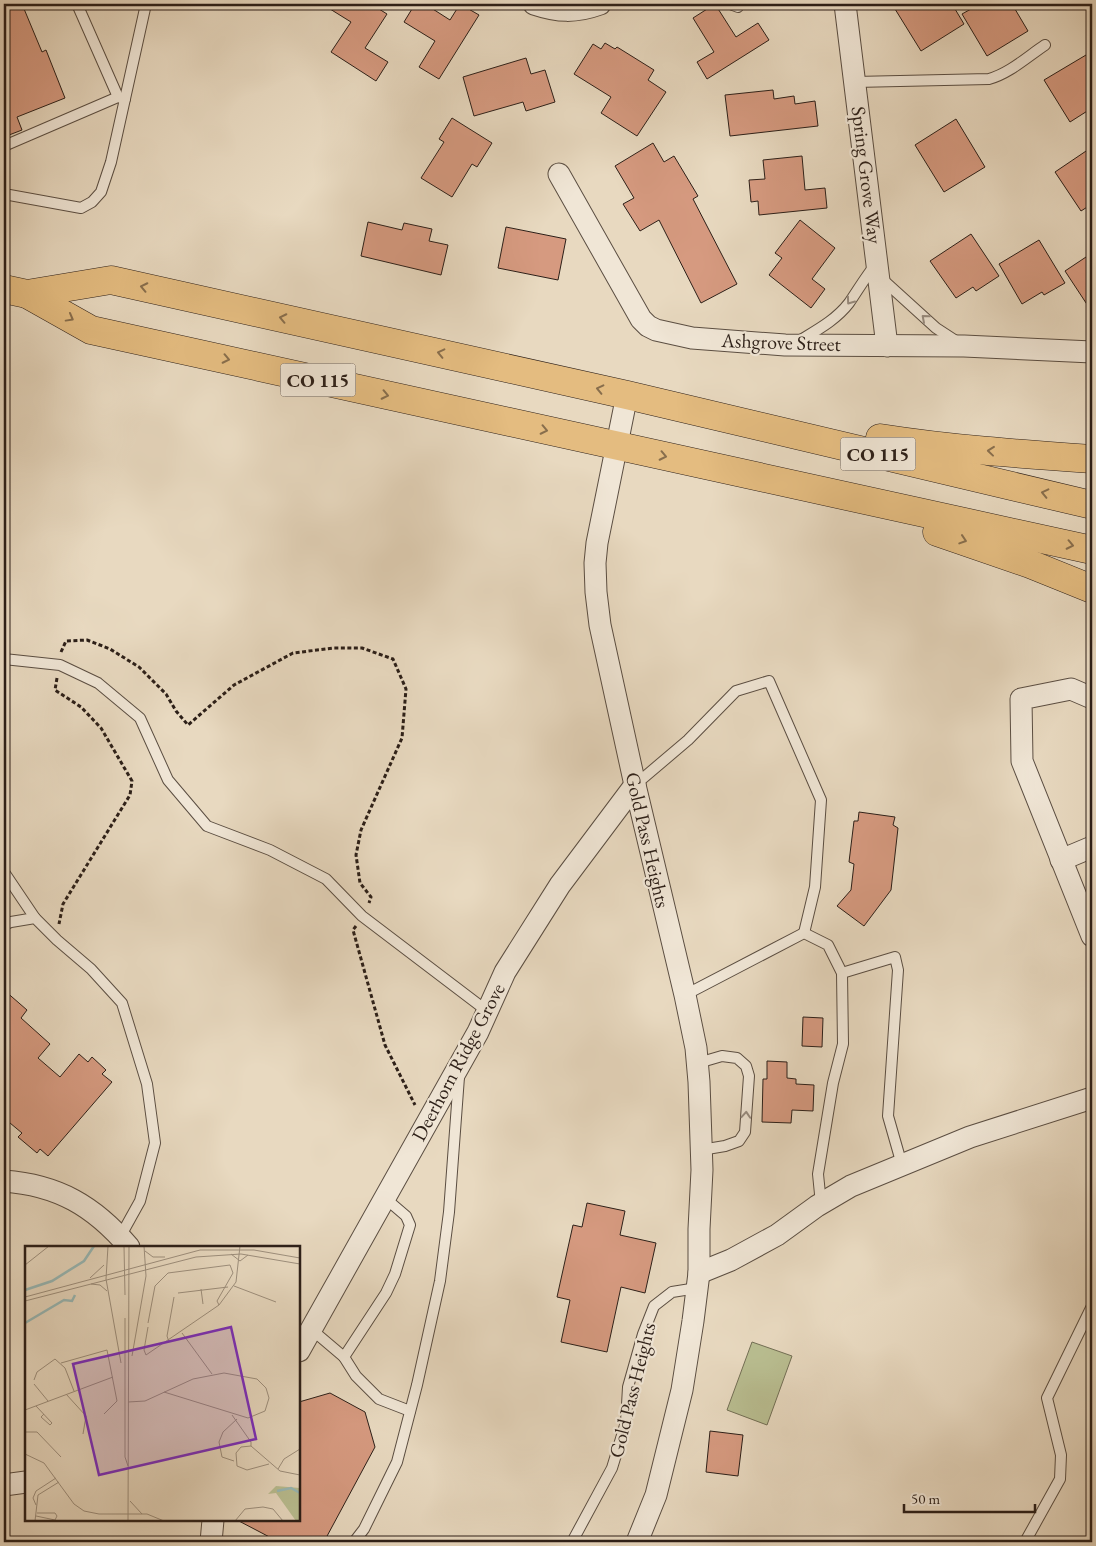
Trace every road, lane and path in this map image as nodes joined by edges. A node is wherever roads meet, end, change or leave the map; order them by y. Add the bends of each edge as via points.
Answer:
1 (77, 4) edge
2 (146, 4) edge
3 (534, 4) edge
4 (600, 4) edge
5 (845, 4) edge
6 (1045, 45) dead end
7 (855, 82) junction
8 (122, 98) junction
9 (4, 146) edge
10 (559, 174) dead end
11 (4, 194) edge
12 (879, 269) junction
13 (16, 292) edge
14 (793, 345) junction
15 (887, 346) junction
16 (964, 346) junction
17 (1092, 352) edge
18 (627, 395) junction
19 (664, 404) junction
20 (616, 446) junction
21 (1092, 459) edge
22 (783, 482) junction
23 (1092, 505) edge
24 (1092, 550) edge
25 (1092, 589) edge
26 (4, 660) edge
27 (60, 665) junction
28 (1092, 698) edge
29 (635, 785) junction
30 (1092, 847) edge
31 (1061, 860) junction
32 (4, 872) edge
33 (362, 916) junction
34 (35, 918) junction
35 (4, 925) edge
36 (804, 933) junction
37 (1092, 936) edge
38 (57, 940) junction
39 (842, 973) junction
40 (685, 995) junction
41 (487, 1011) junction
42 (698, 1063) junction
43 (460, 1064) junction
44 (1092, 1098) edge
45 (425, 1126) junction
46 (701, 1150) junction
47 (902, 1165) junction
48 (4, 1181) edge
49 (385, 1198) junction
50 (821, 1204) junction
51 (125, 1242) edge
52 (698, 1281) junction
53 (1092, 1306) edge
54 (311, 1329) junction
55 (300, 1349) edge
56 (344, 1357) junction
57 (410, 1411) junction
58 (25, 1482) edge
59 (4, 1485) edge
60 (212, 1528) edge
61 (203, 1542) edge
62 (354, 1542) edge
63 (572, 1542) edge
64 (637, 1542) edge
65 (1026, 1542) edge

1 - 8 lane
2 - 8 lane
3 - 4 street via 559,11
5 - 7 street, Spring Grove Way
6 - 7 lane via 1007,71 989,79
7 - 12 street, Spring Grove Way
8 - 9 lane
8 - 11 lane via 112,162 101,192 92,202 81,208
10 - 14 street, Ashgrove Street via 641,319 648,326 692,338
12 -> 14 lane via 862,282 838,315
12 - 15 street, Spring Grove Way
16 -> 12 lane via 936,328
18 -> 13 highway, CO 115 via 111,280
13 -> 20 highway, CO 115 via 91,330
14 - 15 street, Ashgrove Street
15 - 16 street, Ashgrove Street
16 - 17 street, Ashgrove Street
18 - 19 highway, CO 115
18 - 20 street, Gold Pass Heights
21 -> 19 highway via 921,444
23 -> 19 highway, CO 115
20 -> 22 highway, CO 115
20 - 29 street, Gold Pass Heights via 596,543 596,592 600,625
22 -> 24 highway, CO 115
22 -> 25 highway via 972,543
26 - 27 lane
27 - 33 lane via 98,683 140,718 168,780 207,826 270,850 326,879
27 - 33 path via 61,650 66,642 86,640 110,649 139,667 166,694 188,725 234,685 293,653 362,648 393,659 406,689 402,738 361,830 356,855 360,883 371,897
27 - 38 path via 54,690 81,707 101,728 132,781 130,795 63,904
28 - 31 street via 1071,689 1021,699 1022,761
29 - 36 lane via 688,740 736,691 769,681 821,800 815,887
29 - 40 street, Gold Pass Heights
29 - 41 street, Deerhorn Ridge Grove via 560,885 505,972
30 - 31 street
31 - 37 street
32 - 34 lane
33 - 41 lane
33 - 45 path via 353,930 385,1045
34 - 35 lane
34 - 38 lane
36 - 39 lane via 828,945
36 - 40 lane
38 - 51 lane via 122,1003 147,1084 155,1143
39 - 47 lane via 895,957 898,970 888,1116
39 - 50 lane via 843,1044 818,1174
40 - 42 street, Gold Pass Heights
41 - 43 street, Deerhorn Ridge Grove
42 - 46 street, Gold Pass Heights
46 -> 42 lane via 739,1141 745,1132 749,1076 746,1066 737,1058 722,1056
43 - 45 street, Deerhorn Ridge Grove
43 - 57 lane via 449,1212 440,1281
44 - 47 street via 970,1137
45 - 49 street, Deerhorn Ridge Grove
46 - 52 street, Gold Pass Heights
47 - 50 street via 851,1186
48 - 51 street via 49,1188 67,1196 102,1220
49 - 54 street, Deerhorn Ridge Grove
49 - 56 lane via 406,1216 410,1225 396,1274
50 - 52 street via 777,1235
52 - 63 lane, Gold Pass Heights via 672,1292 654,1306 628,1387 626,1422 612,1468
52 - 64 street, Gold Pass Heights via 682,1390 656,1495
53 - 65 lane via 1047,1398 1061,1455 1060,1479
54 - 55 street, Deerhorn Ridge Grove
54 - 56 lane
56 - 57 lane via 356,1376 379,1399
57 - 62 lane via 397,1462 364,1529
58 - 59 street
60 - 61 lane

